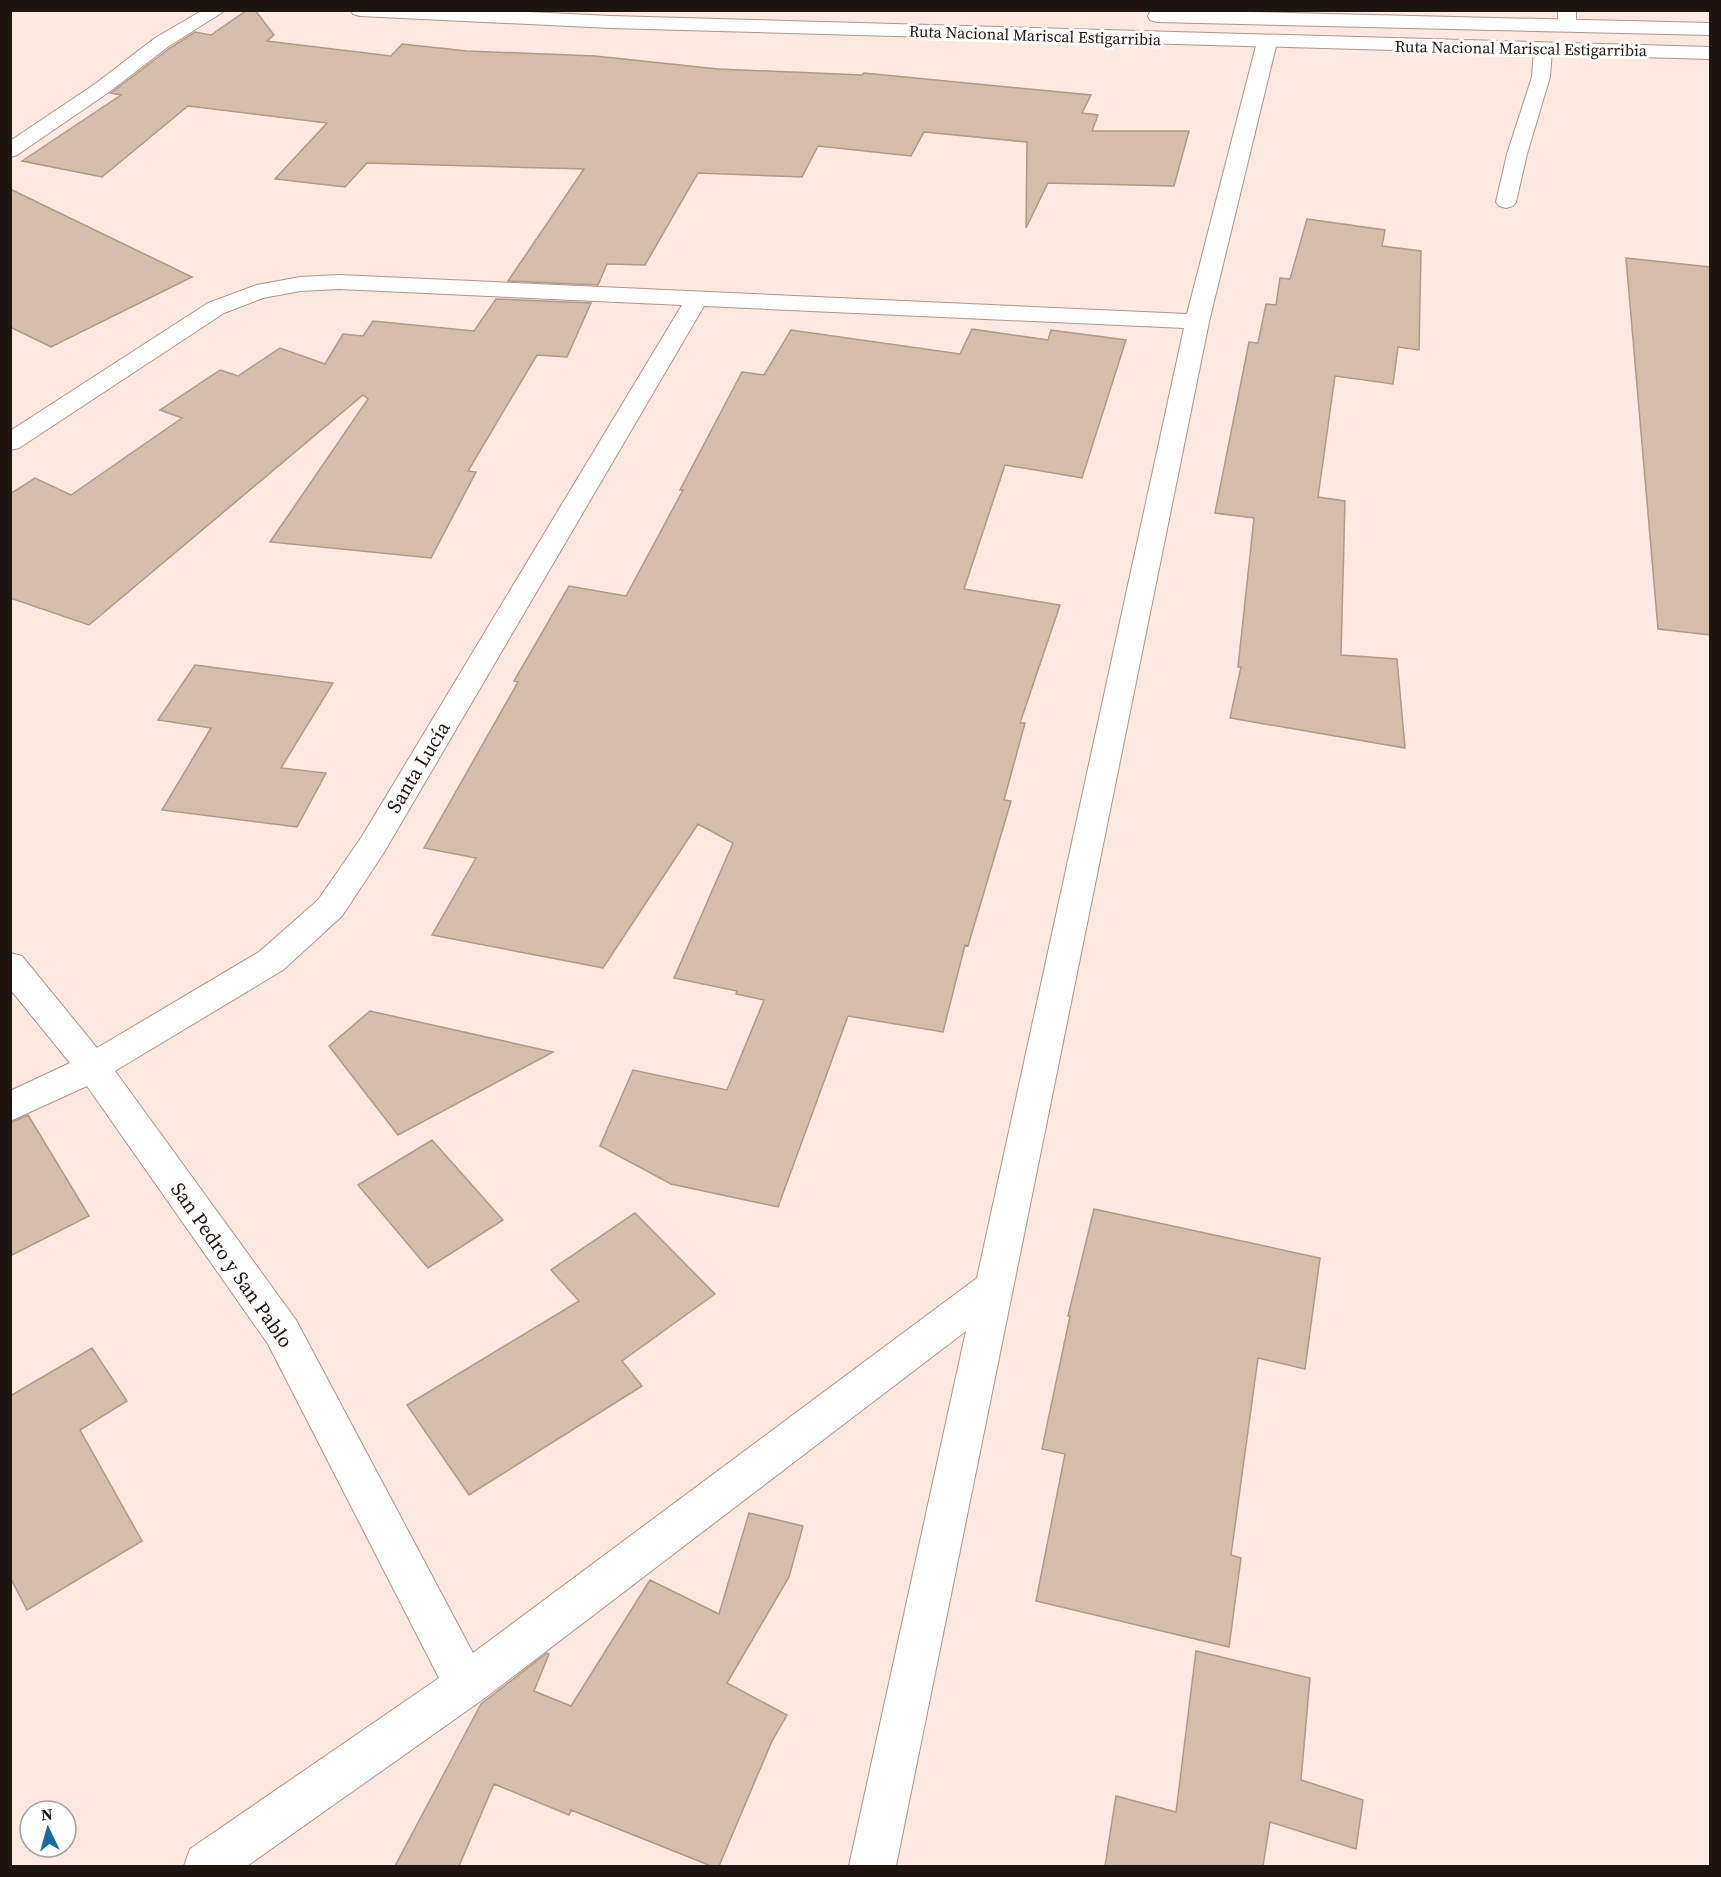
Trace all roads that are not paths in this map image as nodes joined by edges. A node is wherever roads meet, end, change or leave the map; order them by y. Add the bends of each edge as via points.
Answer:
1 (217, 10) edge
2 (360, 10) edge
3 (1138, 15) dead end
4 (1567, 18) edge
5 (1710, 29) edge
6 (1267, 42) junction
7 (1543, 49) junction
8 (1710, 53) edge
9 (10, 151) edge
10 (1506, 202) dead end
11 (697, 299) junction
12 (1197, 322) junction
13 (10, 443) edge
14 (10, 965) edge
15 (93, 1067) junction
16 (10, 1107) edge
17 (993, 1288) junction
18 (466, 1685) junction
19 (207, 1866) edge
20 (873, 1866) edge

1 - 9 main road via 162,42
2 - 6 main road, Ruta Nacional Mariscal Estigarribia via 611,22
3 - 4 main road, Ruta Nacional Mariscal Estigarribia
4 - 5 main road, Ruta Nacional Mariscal Estigarribia
6 - 7 main road, Ruta Nacional Mariscal Estigarribia
6 - 12 main road
7 - 8 main road, Ruta Nacional Mariscal Estigarribia
7 - 10 lane via 1540,77
11 - 12 main road
11 - 13 main road via 339,282 257,292 216,308
11 - 15 main road, Santa Lucía via 372,846 330,908 272,961
12 - 17 main road
14 - 15 main road, San Pedro y San Pablo
15 - 16 main road, Santa Lucía
15 - 18 main road, San Pedro y San Pablo via 282,1332
17 - 18 main road
17 - 20 main road
18 - 19 main road

